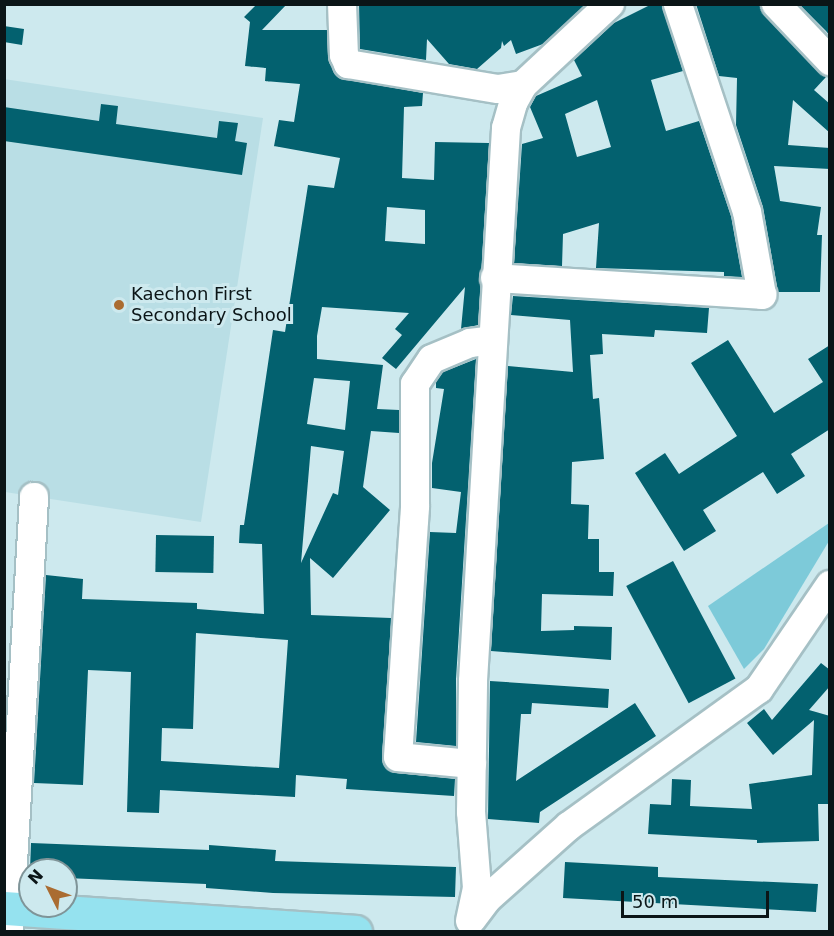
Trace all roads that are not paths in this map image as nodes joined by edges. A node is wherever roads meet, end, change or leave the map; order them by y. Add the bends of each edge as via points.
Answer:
1 (342, 4) edge
2 (610, 4) edge
3 (678, 4) edge
4 (776, 4) edge
5 (830, 61) edge
6 (523, 85) junction
7 (495, 278) junction
8 (493, 340) junction
9 (34, 497) dead end
10 (830, 585) edge
11 (13, 724) edge
12 (472, 764) junction
13 (8, 916) edge
14 (468, 926) edge
15 (355, 932) edge

1 - 6 street via 344,55 348,64 498,89
2 - 6 street
3 - 7 street via 747,212 762,295
4 - 5 street
6 - 7 street via 506,128
7 - 8 street
8 - 12 street via 473,681
8 - 12 street via 470,343 432,359 423,369 415,391 415,506 398,757
9 - 11 street
10 - 14 street via 759,689 569,826 486,899
11 - 13 street
12 - 14 street via 477,888
13 - 15 main road

